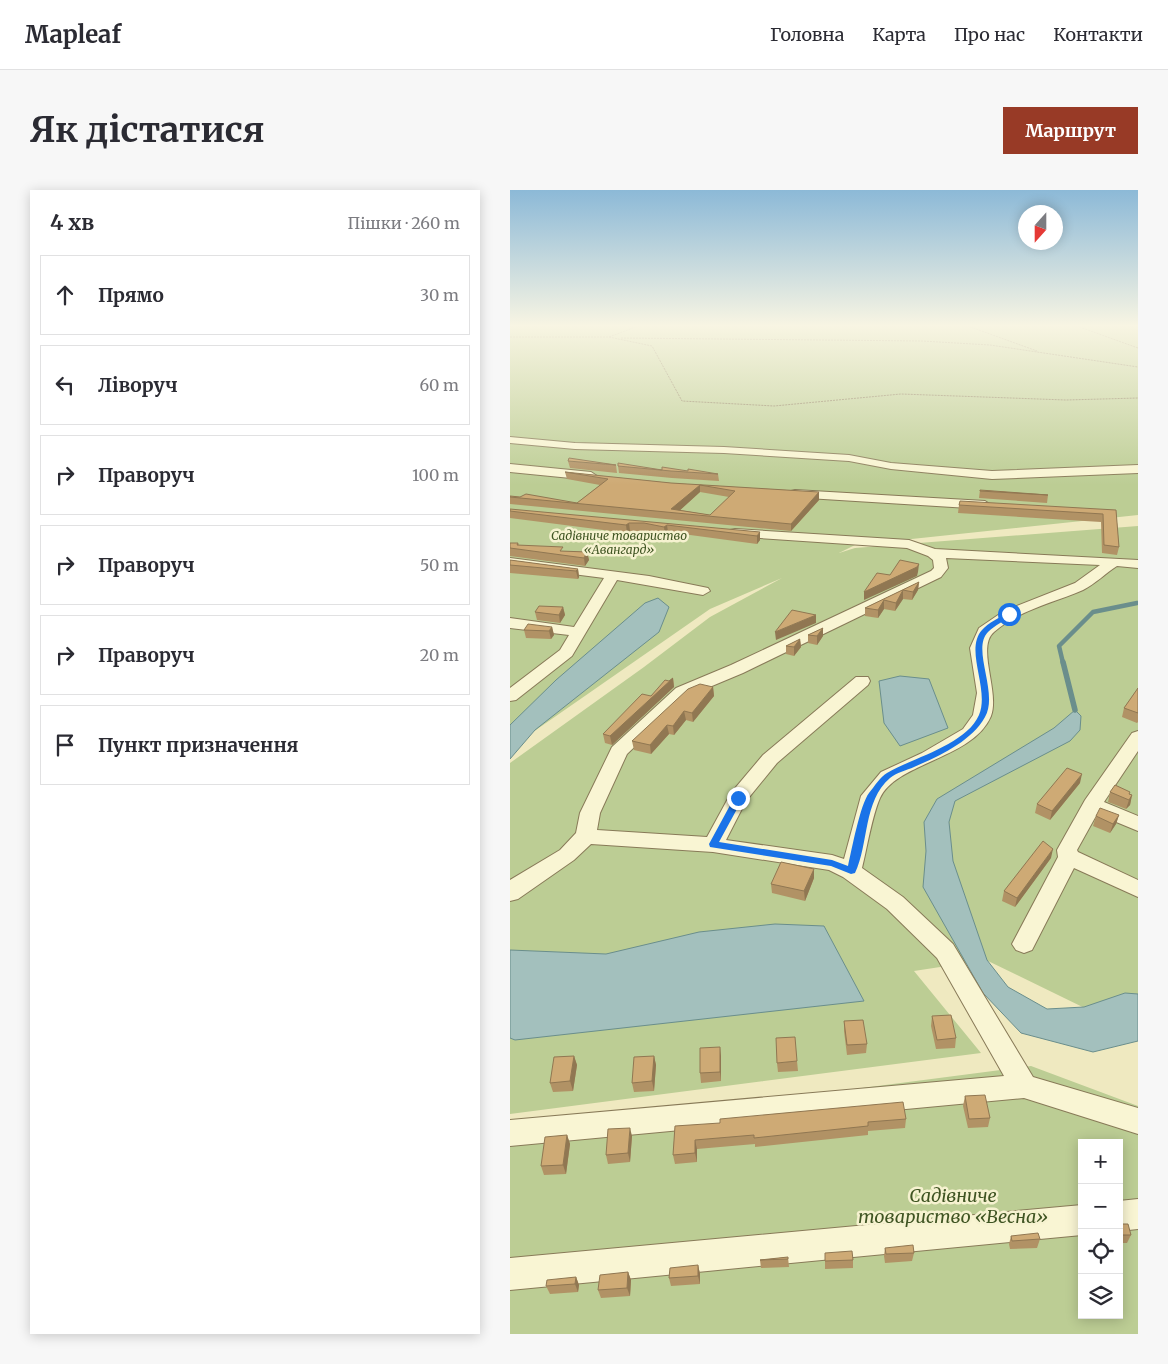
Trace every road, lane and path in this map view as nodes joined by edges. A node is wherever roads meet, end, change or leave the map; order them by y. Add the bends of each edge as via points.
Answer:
1 (670, 378) edge
2 (1138, 398) edge
3 (510, 440) edge
4 (510, 468) edge
5 (1138, 469) edge
6 (604, 478) edge
7 (781, 492) edge
8 (997, 506) edge
9 (719, 531) edge
10 (932, 552) junction
11 (1114, 561) junction
12 (510, 562) edge
13 (1138, 564) edge
14 (613, 575) junction
15 (704, 591) dead end
16 (510, 623) edge
17 (578, 632) junction
18 (862, 681) dead end
19 (510, 696) edge
20 (1138, 737) edge
21 (1092, 805) junction
22 (1138, 824) edge
23 (586, 836) junction
24 (713, 844) junction
25 (1069, 857) junction
26 (851, 871) junction
27 (1138, 889) edge
28 (510, 893) edge
29 (1024, 944) dead end
30 (1024, 1086) junction
31 (1138, 1121) edge
32 (510, 1133) edge
33 (1138, 1214) edge
34 (1123, 1216) edge
35 (1078, 1220) edge
36 (510, 1274) edge

1 - 2 path via 682,401 774,406 901,394 1066,400
3 - 5 street via 575,446 724,450 849,458 891,466 992,475
4 - 6 street
7 - 8 street
9 - 10 street via 909,544
10 - 11 street
10 - 23 street via 940,559 941,568 936,574 682,692 619,751 590,813
11 - 13 street
11 - 26 street via 1080,586 1009,614 985,631 978,648 986,693 982,716 969,733 888,776 871,796
12 - 14 street
14 - 15 street
14 - 17 street
16 - 17 street
17 - 19 street via 566,653
18 - 24 street via 770,759 738,798
20 - 21 street
21 - 22 street
21 - 25 street via 1067,850
23 - 24 street
23 - 28 street via 568,855
24 - 26 street via 832,863
25 - 27 street
25 - 29 street
26 - 30 street via 895,903 945,951
30 - 31 street
30 - 32 street
33 - 34 street
35 - 36 street

